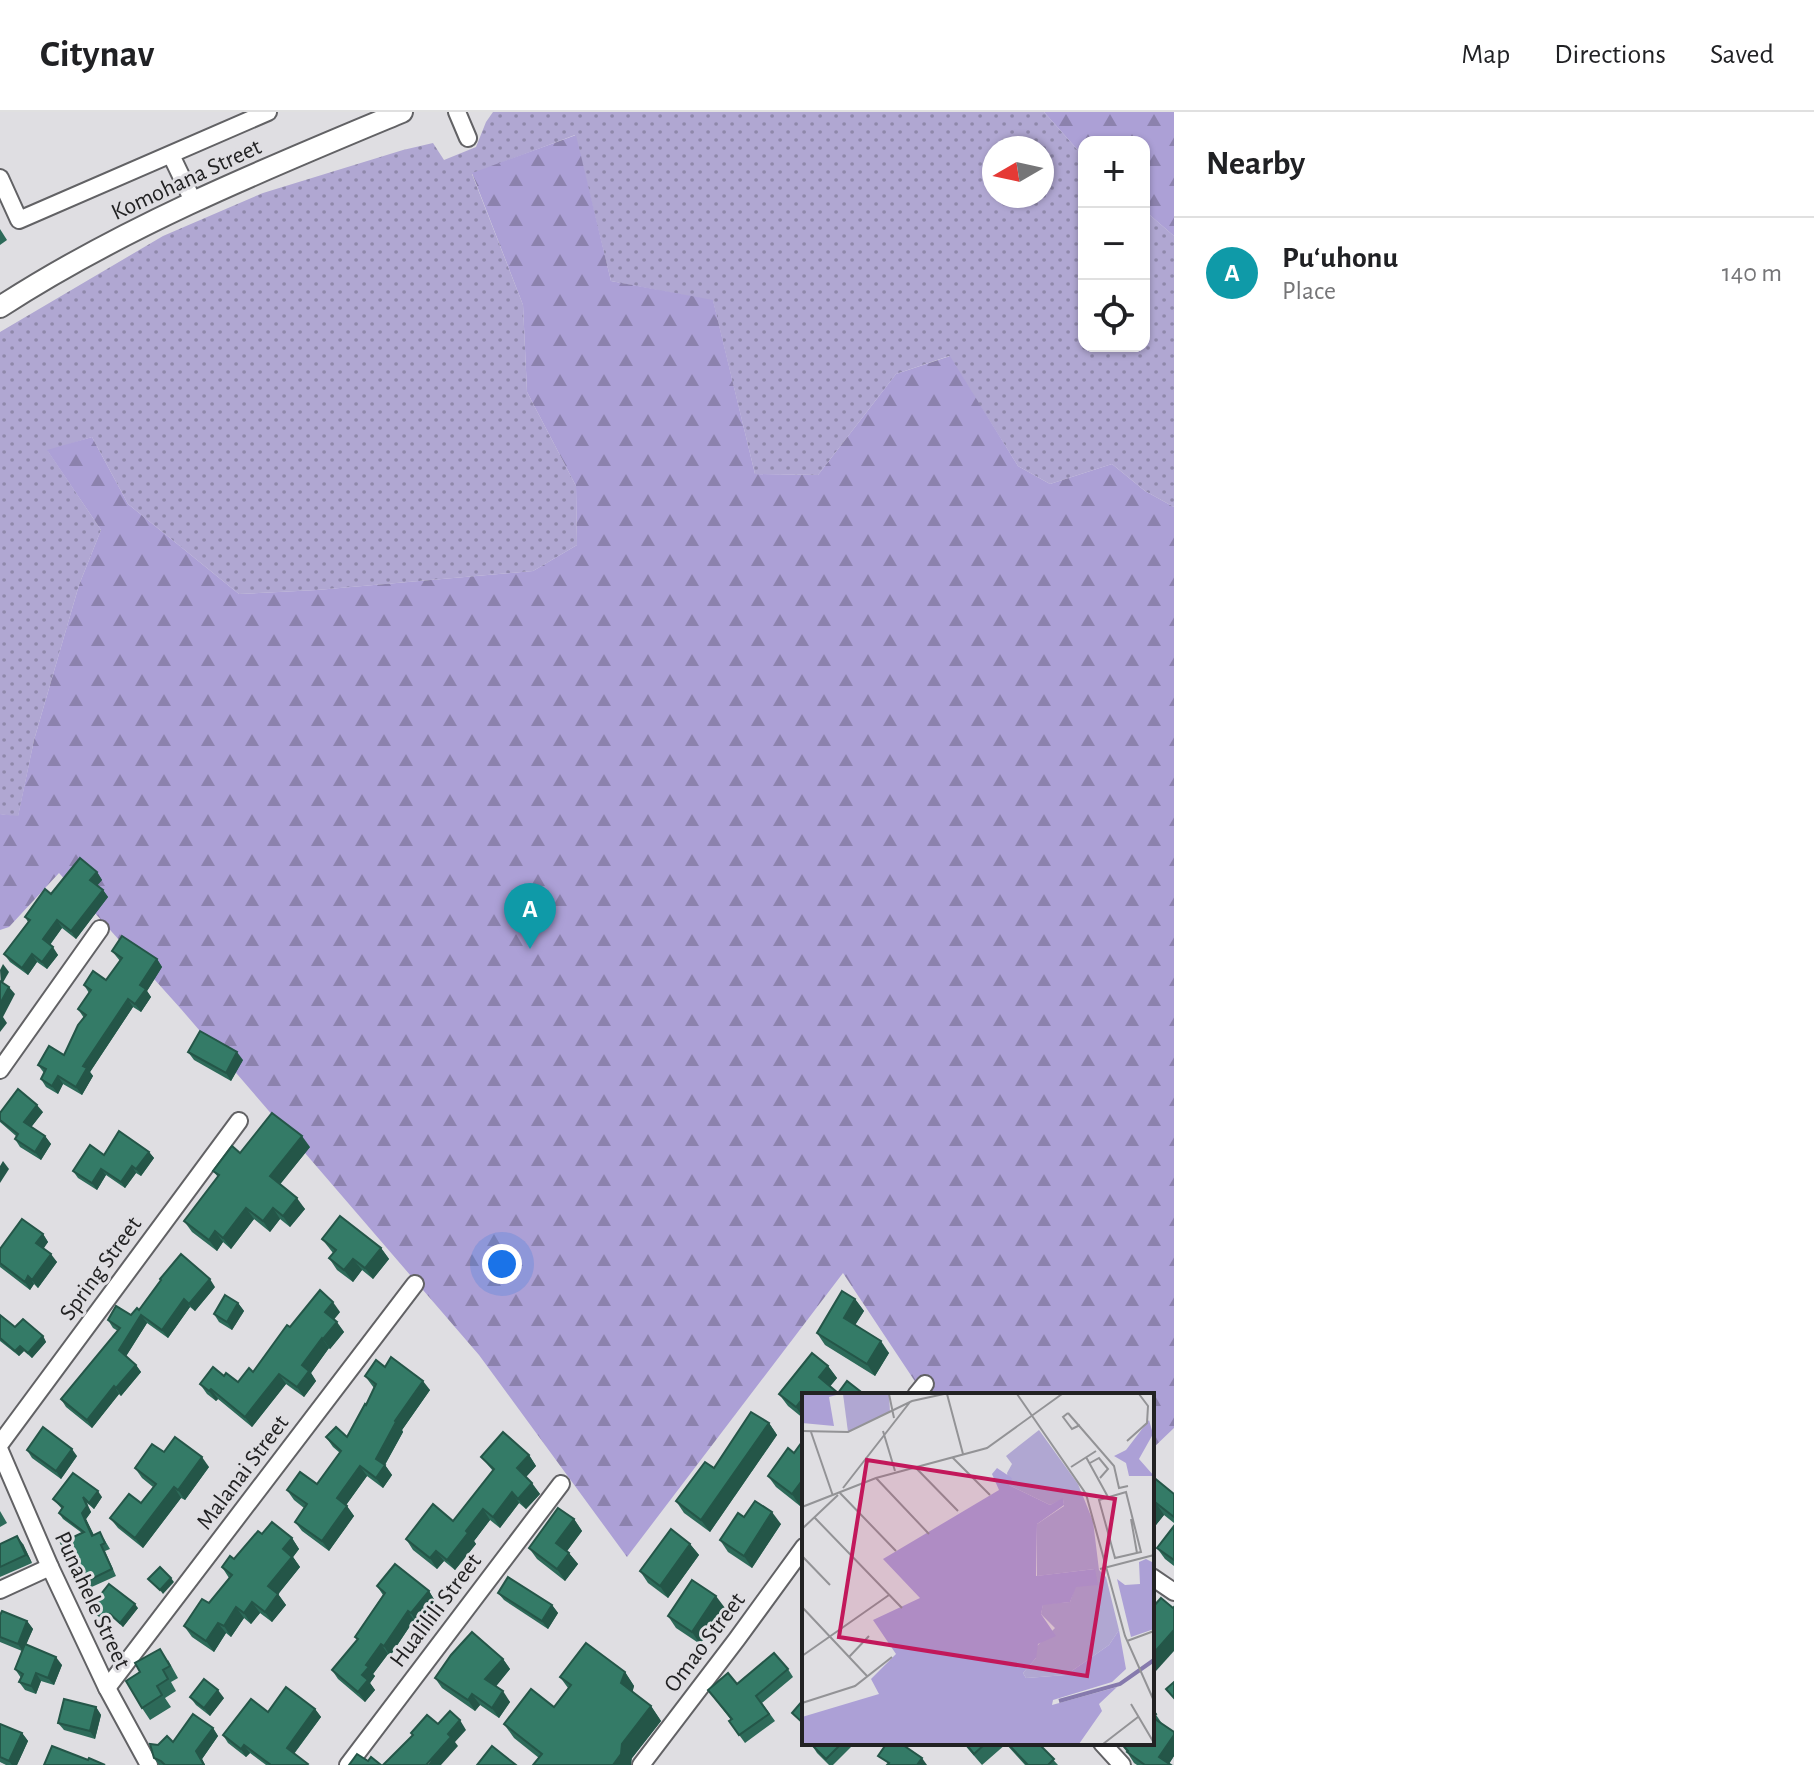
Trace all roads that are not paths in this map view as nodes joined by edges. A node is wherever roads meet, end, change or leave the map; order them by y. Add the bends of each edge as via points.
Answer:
1 (268, 112) edge
2 (402, 112) edge
3 (457, 112) edge
4 (468, 138) dead end
5 (171, 155) junction
6 (0, 178) edge
7 (194, 203) junction
8 (0, 307) edge
9 (100, 929) dead end
10 (0, 1070) edge
11 (239, 1121) dead end
12 (415, 1284) dead end
13 (0, 1444) edge
14 (0, 1451) edge
15 (561, 1484) dead end
16 (802, 1550) edge
17 (50, 1567) junction
18 (1154, 1578) edge
19 (0, 1590) edge
20 (1174, 1592) edge
21 (107, 1688) junction
22 (1104, 1745) edge
23 (149, 1765) edge
24 (348, 1765) edge
25 (641, 1765) edge
26 (1122, 1765) edge

1 - 5 street
2 - 7 main road, Komohana Street
3 - 4 street
5 - 6 street via 19,220
5 - 7 street
7 - 8 main road, Komohana Street via 72,263
9 - 10 street
11 - 13 street, Spring Street
12 - 21 street, Malanai Street
14 - 17 street, Punahele Street
15 - 24 street, Hualilili Street
16 - 25 street, Omao Street
17 - 19 street
17 - 21 street, Punahele Street
18 - 20 street
21 - 23 street, Punahele Street
22 - 26 street

